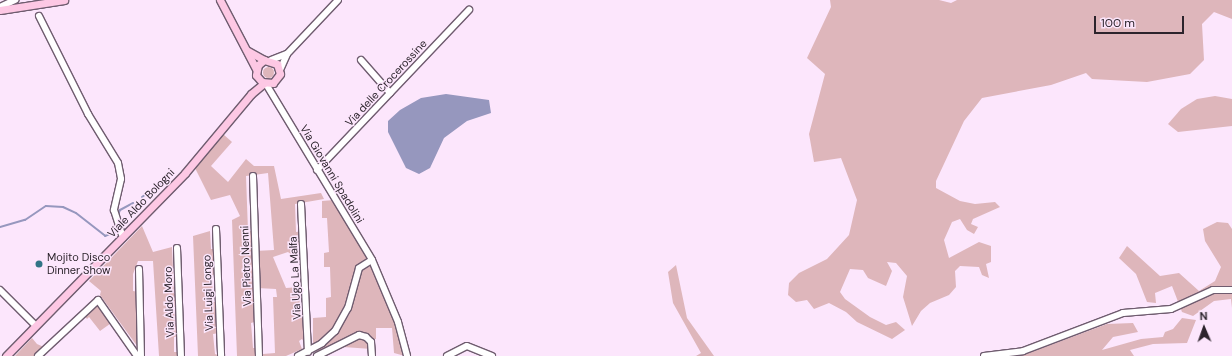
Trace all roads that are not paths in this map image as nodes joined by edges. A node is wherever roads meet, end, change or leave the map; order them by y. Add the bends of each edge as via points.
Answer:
1 (15, 0) edge
2 (31, 0) edge
3 (62, 0) edge
4 (220, 0) edge
5 (338, 0) edge
6 (0, 9) edge
7 (470, 10) dead end
8 (39, 16) dead end
9 (248, 51) junction
10 (287, 54) junction
11 (267, 60) junction
12 (361, 60) dead end
13 (280, 70) junction
14 (256, 72) junction
15 (276, 81) junction
16 (265, 83) junction
17 (390, 93) junction
18 (250, 94) junction
19 (276, 97) junction
20 (317, 170) junction
21 (252, 176) dead end
22 (301, 204) dead end
23 (216, 229) dead end
24 (123, 238) junction
25 (177, 248) dead end
26 (372, 260) junction
27 (139, 269) dead end
28 (0, 290) edge
29 (1232, 290) edge
30 (35, 325) junction
31 (308, 352) junction
32 (6, 356) edge
33 (38, 356) edge
34 (136, 356) edge
35 (141, 356) edge
36 (181, 356) edge
37 (221, 356) edge
38 (259, 356) edge
39 (298, 356) edge
40 (316, 356) edge
41 (372, 356) edge
42 (407, 356) edge
43 (447, 356) edge
44 (492, 356) edge
45 (984, 356) edge

1 - 6 street
2 - 3 street
3 - 6 main road
4 - 9 main road
5 - 10 street
7 - 17 street, Via delle Crocerossine
8 - 24 street via 88,114 118,163 121,182 115,198 114,213
9 - 11 main road
9 - 14 main road
10 - 11 street
10 - 13 street
11 - 13 main road
11 - 14 main road
12 - 17 street
13 - 15 main road
14 - 16 main road
14 - 18 main road, Viale Aldo Bologni
15 - 16 main road
15 - 19 street, Via Giovanni Spadolini
16 - 18 main road, Viale Aldo Bologni
16 - 19 street, Via Giovanni Spadolini
17 - 20 street, Via delle Crocerossine
18 - 24 main road, Viale Aldo Bologni via 185,173
19 - 20 street, Via Giovanni Spadolini
20 - 26 street, Via Giovanni Spadolini
21 - 38 street, Via Pietro Nenni
22 - 31 street, Via Ugo La Malfa
23 - 37 street, Via Luigi Longo
24 - 30 main road, Viale Aldo Bologni
25 - 36 street, Via Aldo Moro
26 - 31 street via 359,268 348,308 335,330
26 - 42 street, Via Giovanni Spadolini via 398,322
27 - 35 street
28 - 30 street
29 - 45 street via 1212,290 1171,309 1123,313 1023,351
30 - 32 main road, Viale Aldo Bologni
31 - 39 street
31 - 40 street
33 - 34 street via 98,300
40 - 41 street via 359,335 371,342
43 - 44 street via 467,346

